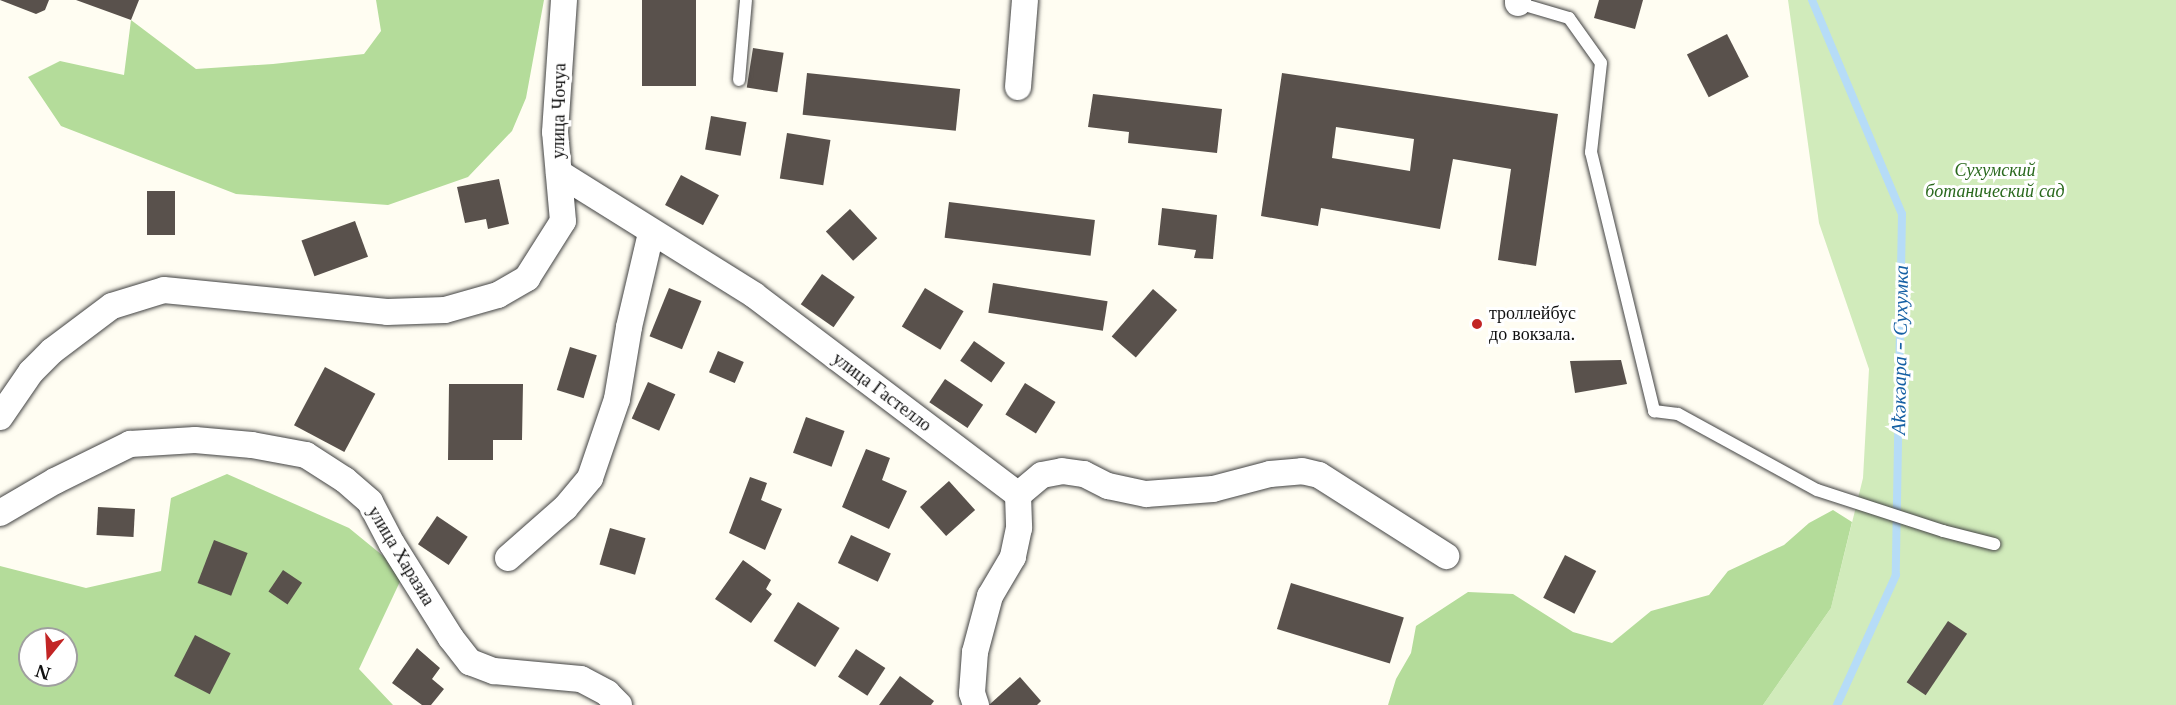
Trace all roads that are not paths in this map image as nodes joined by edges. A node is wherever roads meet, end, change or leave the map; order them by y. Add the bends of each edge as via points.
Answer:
1 (564, 0) edge
2 (746, 0) edge
3 (1025, 0) edge
4 (1518, 1) edge
5 (739, 80) dead end
6 (1017, 87) dead end
7 (559, 173) junction
8 (651, 232) junction
9 (0, 417) edge
10 (1017, 495) junction
11 (0, 513) edge
12 (1994, 544) dead end
13 (1446, 556) dead end
14 (508, 558) dead end
15 (619, 705) edge
16 (976, 705) edge

1 - 7 street, улица Чочуа via 555,132
2 - 5 lane
3 - 6 street
4 - 12 lane via 1569,18 1601,63 1591,152 1654,411 1678,414 1817,489
7 - 8 street, улица Гастелло
7 - 9 street, улица Чочуа via 563,221 526,278 498,295 445,310 387,312 164,290 112,306 52,351 31,372
8 - 10 street, улица Гастелло via 754,295
8 - 14 street via 617,399 590,478 565,508
10 - 13 street via 1042,475 1062,471 1146,494 1213,489 1270,474 1302,471 1319,475
10 - 16 street via 1019,528 1013,557 990,596 975,652 972,693
11 - 15 street, улица Харазиа via 130,444 195,440 306,455 370,502 392,544 470,662 494,671 580,679 607,693

